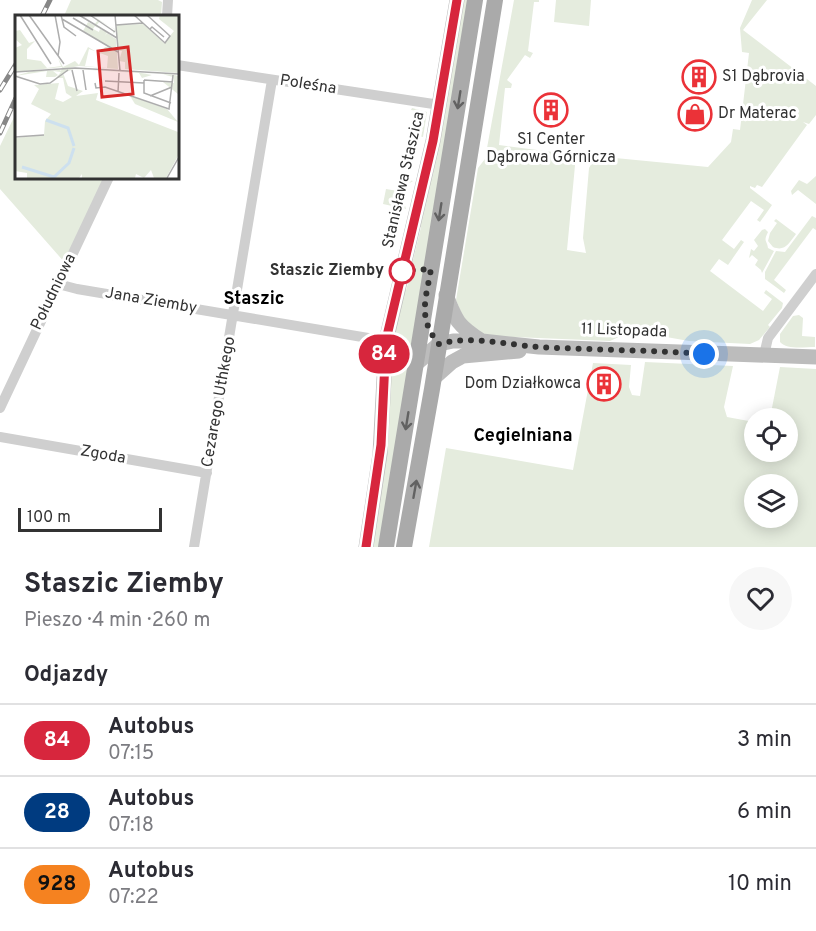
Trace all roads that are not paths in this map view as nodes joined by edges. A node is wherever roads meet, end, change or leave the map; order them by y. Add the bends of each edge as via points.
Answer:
1 (168, 0) edge
2 (457, 0) edge
3 (476, 0) edge
4 (495, 0) edge
5 (506, 0) edge
6 (167, 15) edge
7 (178, 65) edge
8 (272, 80) junction
9 (440, 105) junction
10 (476, 115) junction
11 (109, 178) edge
12 (816, 274) edge
13 (58, 284) junction
14 (446, 295) junction
15 (424, 314) junction
16 (234, 315) junction
17 (386, 340) junction
18 (482, 341) junction
19 (439, 344) junction
20 (539, 347) junction
21 (462, 356) junction
22 (764, 356) junction
23 (816, 357) edge
24 (417, 363) junction
25 (434, 378) junction
26 (0, 408) edge
27 (0, 436) edge
28 (207, 473) junction
29 (194, 547) edge
30 (366, 547) edge
31 (386, 547) edge
32 (404, 547) edge

1 - 6 street
2 - 9 street, Stanisława Staszica
3 -> 15 main road
4 - 10 main road
5 - 10 main road via 497,49
7 - 8 street, Poleśna
8 - 9 street, Poleśna
8 - 16 street, Cezarego Uthkego
9 - 17 street, Stanisława Staszica
10 - 14 main road
11 - 13 street, Południowa
12 - 22 street via 768,338
13 - 16 street, Jana Ziemby
13 - 26 street, Południowa
14 - 18 street via 456,321
14 - 19 main road
15 - 19 street
15 - 24 main road
16 - 17 street, Jana Ziemby
16 - 28 street, Cezarego Uthkego
17 - 30 street, Stanisława Staszica via 381,445
18 - 19 street, 11 Listopada
18 - 20 street, 11 Listopada
19 - 21 street
19 - 24 street
19 - 25 main road
20 - 21 street, 11 Listopada
20 - 22 street, 11 Listopada
21 - 25 street
22 - 23 street, 11 Listopada
24 -> 31 main road
32 -> 25 main road
27 - 28 street, Zgoda
28 - 29 street, Cezarego Uthkego

